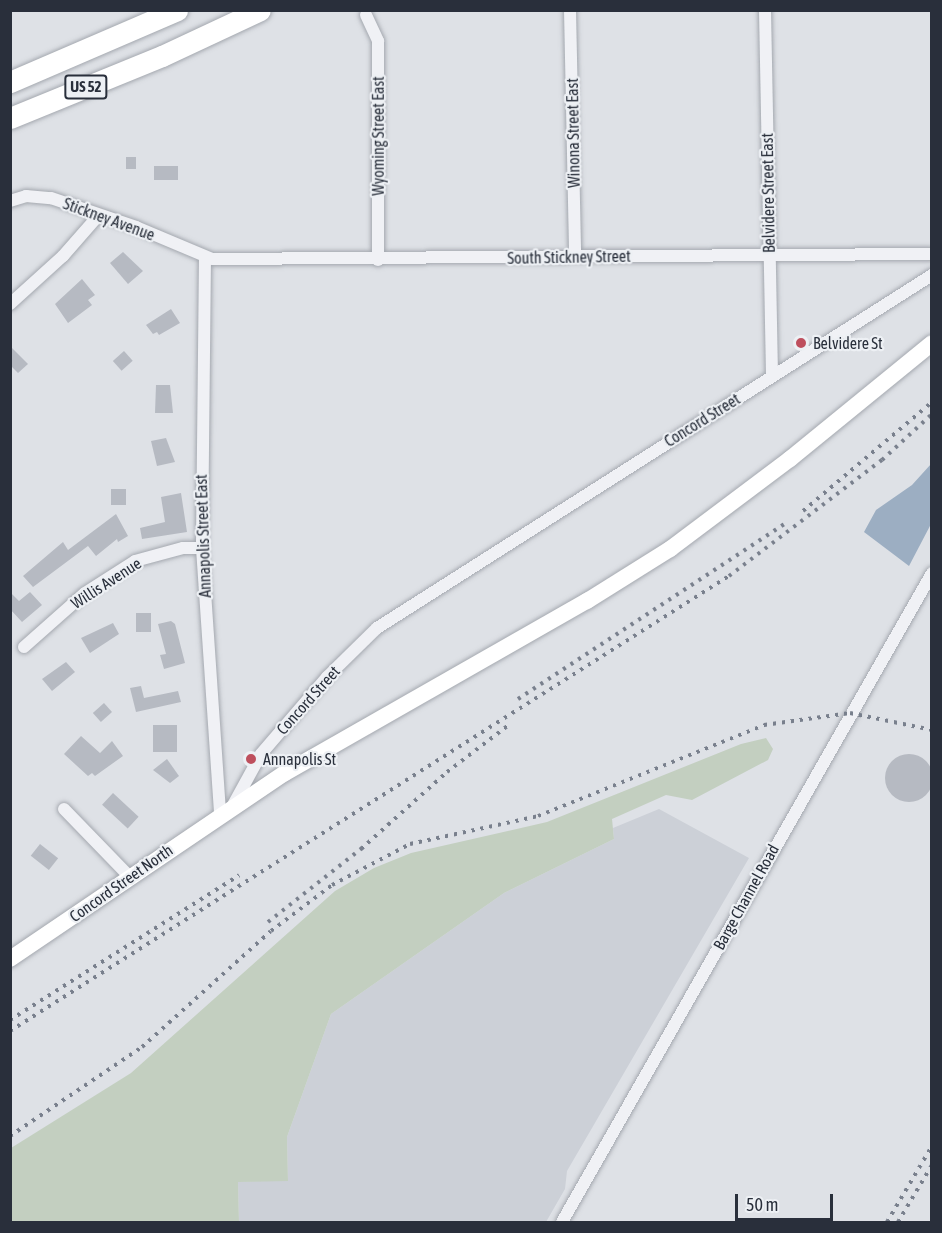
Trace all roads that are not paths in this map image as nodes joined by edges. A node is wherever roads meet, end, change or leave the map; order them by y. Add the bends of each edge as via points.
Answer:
1 (177, 10) edge
2 (260, 10) edge
3 (570, 10) edge
4 (765, 10) edge
5 (366, 15) dead end
6 (10, 82) edge
7 (10, 118) edge
8 (10, 201) edge
9 (98, 216) junction
10 (932, 254) edge
11 (575, 256) junction
12 (205, 257) junction
13 (769, 257) junction
14 (378, 260) junction
15 (932, 275) edge
16 (10, 304) edge
17 (932, 343) edge
18 (772, 376) junction
19 (202, 548) junction
20 (932, 573) edge
21 (24, 647) dead end
22 (64, 809) dead end
23 (226, 811) junction
24 (130, 877) junction
25 (10, 959) edge
26 (562, 1222) edge

1 - 6 highway, US 52
2 - 7 highway, US 52 via 162,56
3 - 11 street, Winona Street East
4 - 13 street, Belvidere Street East
5 - 14 street, Wyoming Street East via 378,41
8 - 9 street, Stickney Avenue via 26,196 51,198
9 - 12 street, Stickney Avenue via 136,226
9 - 16 street via 63,256
10 - 13 street, South Stickney Street
11 - 13 street, South Stickney Street
11 - 14 street, South Stickney Street
12 - 14 street, South Stickney Street
12 - 19 street, Annapolis Street East
13 - 18 street, Belvidere Street East
15 - 18 street, Concord Street
17 - 23 main road via 790,459 670,549 587,601 389,711
18 - 23 street, Concord Street via 377,628 327,677 261,754
19 - 21 street, Willis Avenue via 183,548 135,561 85,594
19 - 23 street, Annapolis Street East
20 - 26 street, Barge Channel Road
22 - 24 street
23 - 24 main road, Concord Street North
24 - 25 main road, Concord Street North

